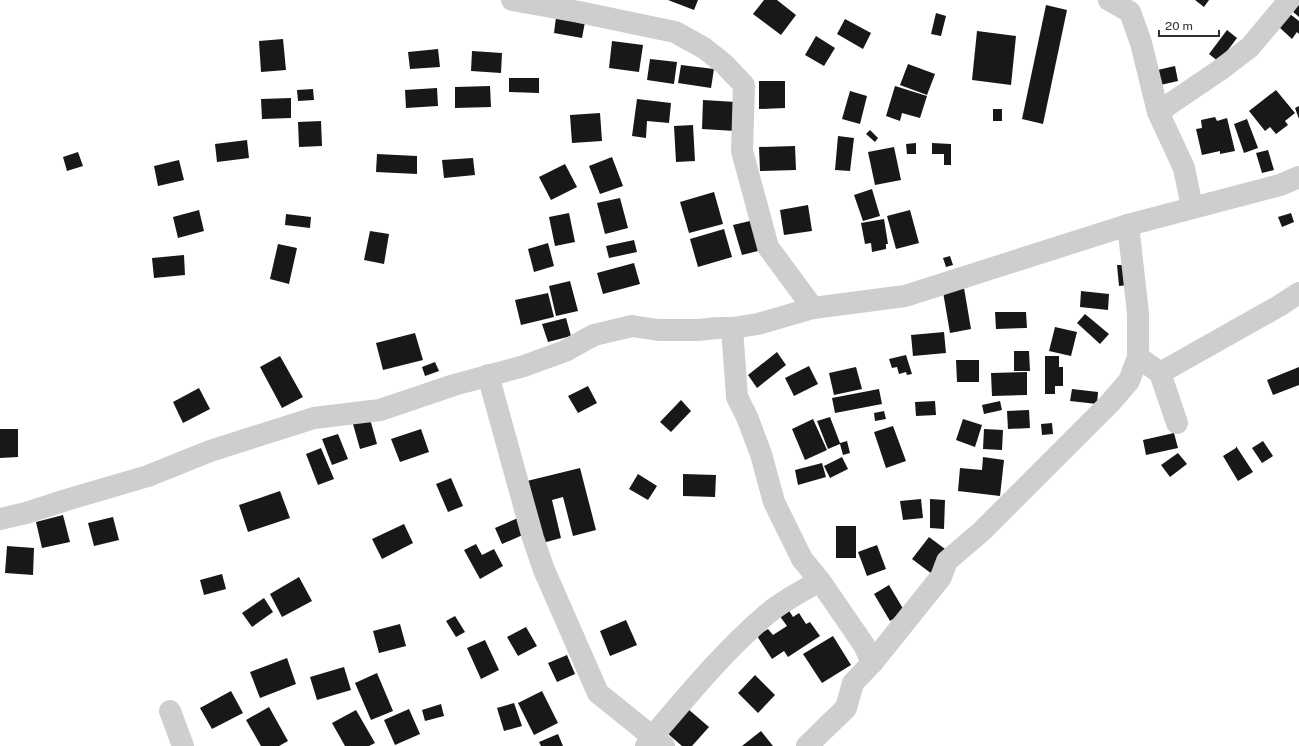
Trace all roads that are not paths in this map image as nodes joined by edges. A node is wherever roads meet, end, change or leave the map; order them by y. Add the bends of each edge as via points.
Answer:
1 (512, 0) edge
2 (1109, 0) edge
3 (1289, 0) edge
4 (1158, 112) junction
5 (1299, 177) edge
6 (1192, 207) junction
7 (1128, 225) junction
8 (1299, 293) edge
9 (813, 308) junction
10 (732, 328) junction
11 (1138, 358) junction
12 (1160, 373) junction
13 (488, 375) junction
14 (1177, 423) dead end
15 (0, 519) edge
16 (820, 581) junction
17 (872, 663) junction
18 (170, 711) dead end
19 (654, 743) edge
20 (183, 746) edge
21 (807, 746) edge

1 - 9 street via 674,32 704,48 724,64 744,85 742,151 768,247
2 - 4 street via 1130,12 1141,43
3 - 4 street via 1250,47
4 - 6 street via 1184,168
5 - 6 street via 1280,185
6 - 7 street
7 - 9 street via 905,296
7 - 11 street via 1138,313
8 - 12 street
9 - 10 street via 758,324
10 - 13 street via 658,330 632,326 594,335 565,351 524,366
10 - 16 street via 737,397 761,454 774,502 802,559
11 - 12 street
11 - 17 street via 1129,381 1109,404 982,531 947,561 941,577
12 - 14 street
13 - 15 street via 380,410 314,418 210,451 148,476
13 - 19 street via 544,570 598,693
16 - 17 street via 864,645
16 - 19 street via 793,596 743,637 702,678
17 - 21 street via 853,683 846,708
18 - 20 street

